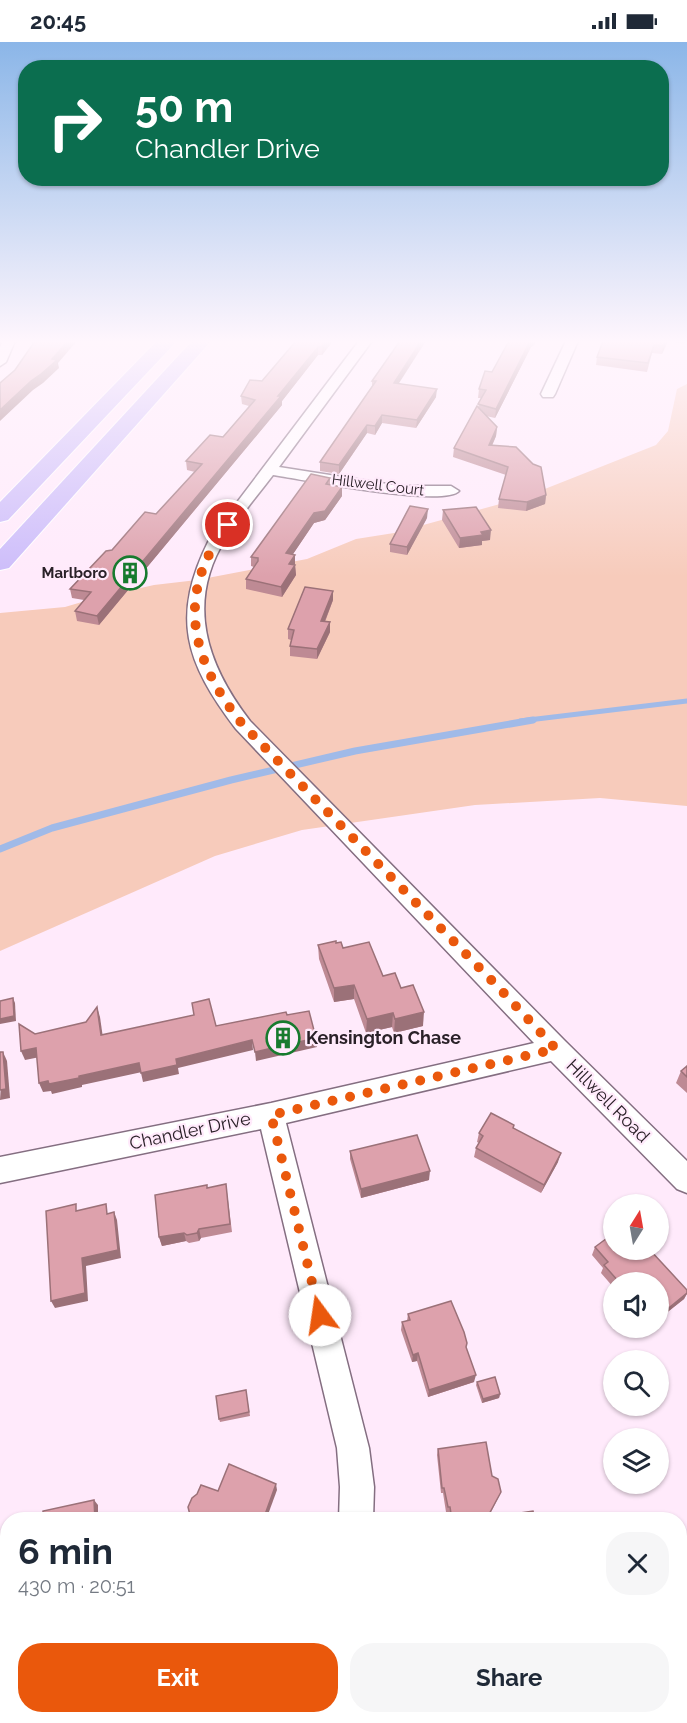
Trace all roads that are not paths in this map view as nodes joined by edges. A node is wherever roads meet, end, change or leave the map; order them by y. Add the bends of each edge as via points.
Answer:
1 (92, 419) edge
2 (131, 419) edge
3 (307, 419) edge
4 (269, 470) junction
5 (451, 490) dead end
6 (0, 515) edge
7 (0, 564) edge
8 (556, 1049) junction
9 (271, 1115) junction
10 (0, 1170) edge
11 (687, 1180) edge
12 (356, 1512) edge

1 - 6 highway
2 - 7 highway
3 - 4 street, Hillwell Road
4 - 5 street, Hillwell Court via 400,491
4 - 8 street, Hillwell Road via 218,538 198,581 194,607 198,646 209,675 243,725
8 - 9 street, Chandler Drive
8 - 11 street, Hillwell Road
9 - 10 street, Chandler Drive
9 - 12 street via 352,1448

